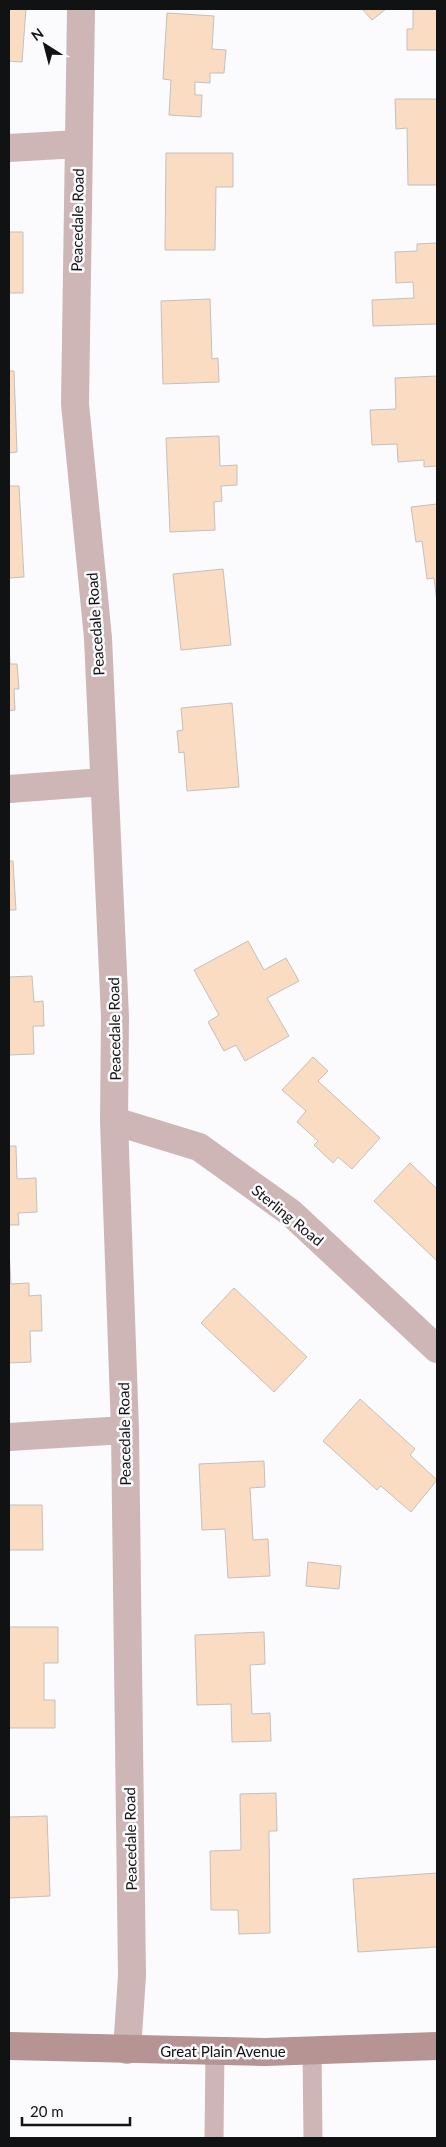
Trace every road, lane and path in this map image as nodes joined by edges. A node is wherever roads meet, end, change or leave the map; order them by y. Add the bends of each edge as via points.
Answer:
1 (81, 9) edge
2 (78, 144) junction
3 (9, 148) edge
4 (103, 782) junction
5 (9, 789) edge
6 (114, 1121) junction
7 (437, 1348) edge
8 (125, 1430) junction
9 (9, 1437) edge
10 (9, 2046) edge
11 (437, 2046) edge
12 (128, 2050) junction
13 (312, 2051) junction
14 (215, 2052) junction
15 (214, 2138) edge
16 (313, 2138) edge

1 - 2 street, Peacedale Road
2 - 3 street
2 - 4 street, Peacedale Road via 75,404 98,638
4 - 5 street
4 - 6 street, Peacedale Road via 115,1017
6 - 7 street, Sterling Road via 199,1147 291,1213
6 - 8 street, Peacedale Road
8 - 9 street
8 - 12 street, Peacedale Road via 132,1976
10 - 12 main road, Great Plain Avenue
11 - 13 main road, Great Plain Avenue
12 - 14 main road, Great Plain Avenue
13 - 14 main road, Great Plain Avenue
13 - 16 lane
14 - 15 lane

